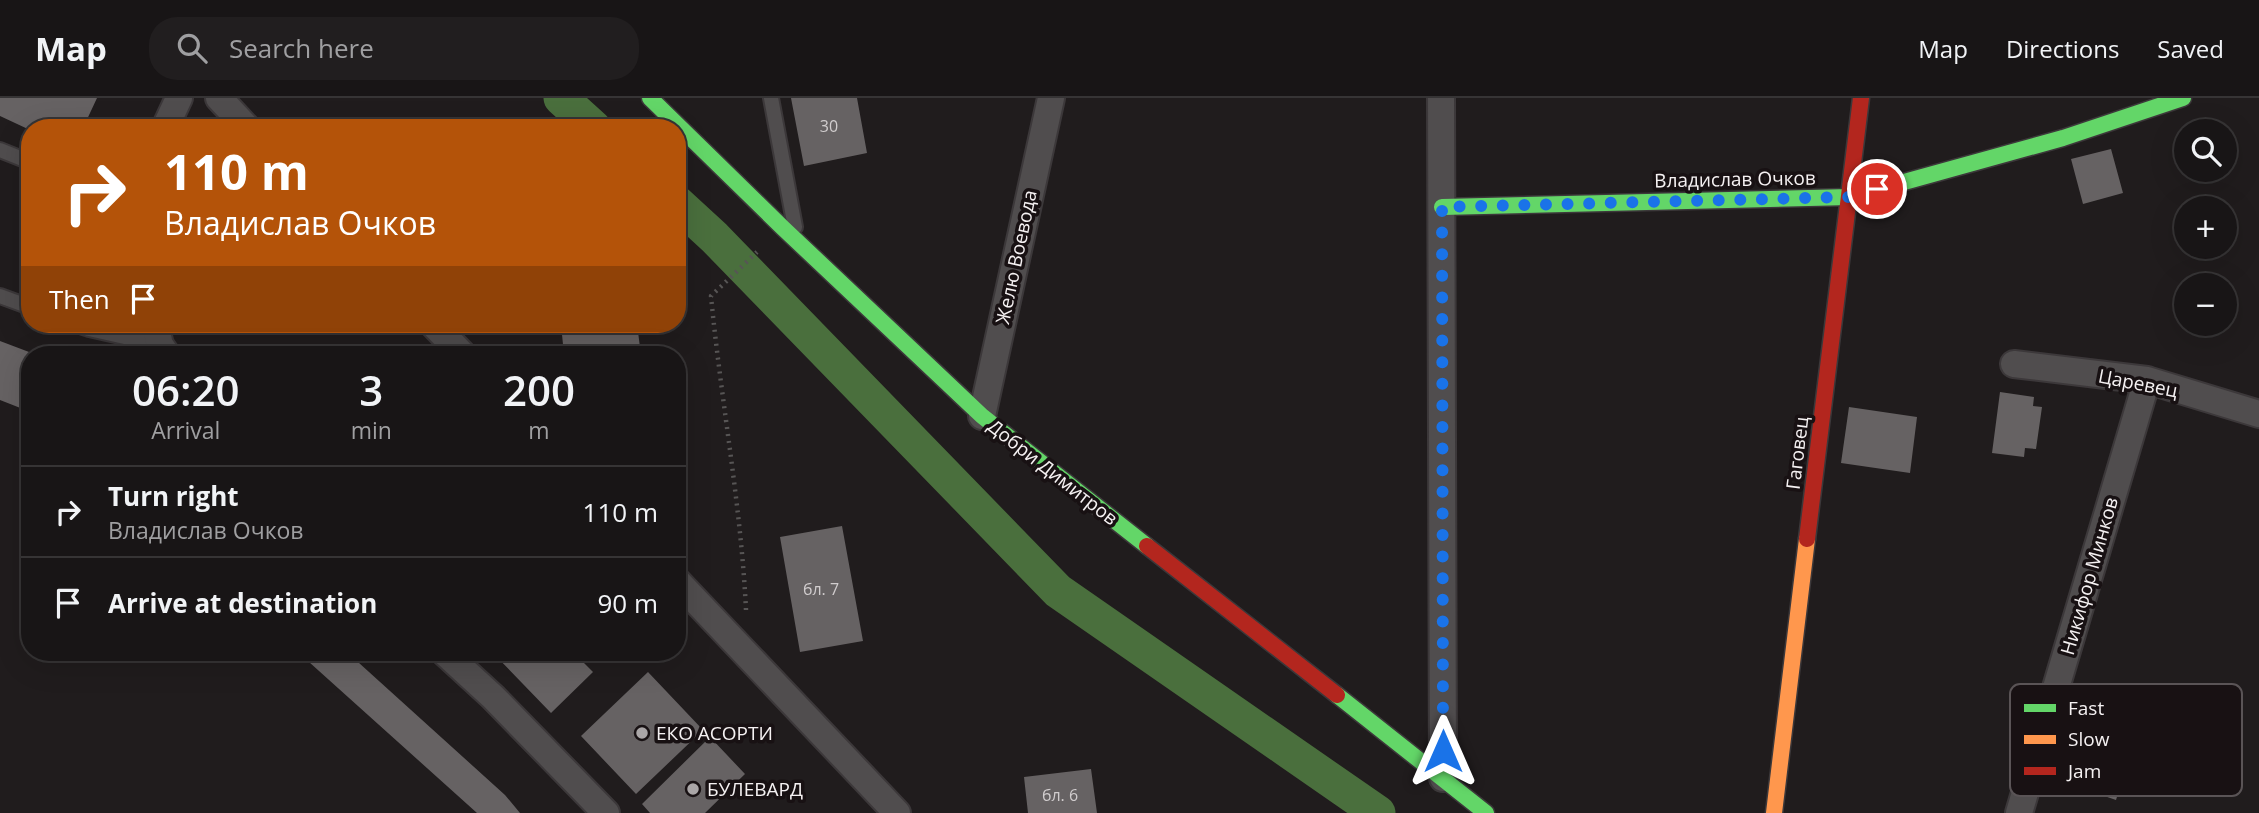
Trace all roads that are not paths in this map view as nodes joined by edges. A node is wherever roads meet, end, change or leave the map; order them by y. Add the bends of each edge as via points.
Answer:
1 (179, 98) edge
2 (219, 98) edge
3 (650, 98) edge
4 (771, 98) edge
5 (1051, 98) edge
6 (1441, 98) edge
7 (1861, 98) edge
8 (2183, 98) edge
9 (168, 119) edge
10 (239, 119) edge
11 (672, 119) edge
12 (686, 133) edge
13 (0, 150) edge
14 (21, 158) edge
15 (1850, 197) junction
16 (1442, 207) junction
17 (798, 242) junction
18 (0, 296) edge
19 (21, 304) edge
20 (113, 333) edge
21 (442, 333) edge
22 (161, 341) edge
23 (454, 346) edge
24 (2014, 363) dead end
25 (2147, 380) junction
26 (2259, 414) edge
27 (982, 416) junction
28 (686, 591) edge
29 (454, 661) edge
30 (2057, 684) edge
31 (1443, 778) junction
32 (2024, 796) edge
33 (606, 813) edge
34 (897, 813) edge
35 (1486, 813) edge
36 (1774, 813) edge
37 (2019, 813) edge

1 - 9 street
2 - 10 street
3 - 11 street, Добри Димитров
4 - 17 lane
5 - 27 street, Желю Воевода
6 - 16 street
7 - 15 street, Гаговец
8 - 15 street, Владислав Очков via 2063,138
12 - 17 street, Добри Димитров
13 - 14 lane
15 - 16 street, Владислав Очков
15 - 36 street, Гаговец
16 - 31 street
17 - 27 street, Добри Димитров
18 - 19 lane
20 - 22 lane
21 - 23 street
24 - 25 street, Царевец
25 - 26 street, Царевец
25 - 30 street, Никифор Минков
27 - 31 street, Добри Димитров
28 - 34 street
29 - 33 street
31 - 35 street, Добри Димитров
32 - 37 street, Никифор Минков

